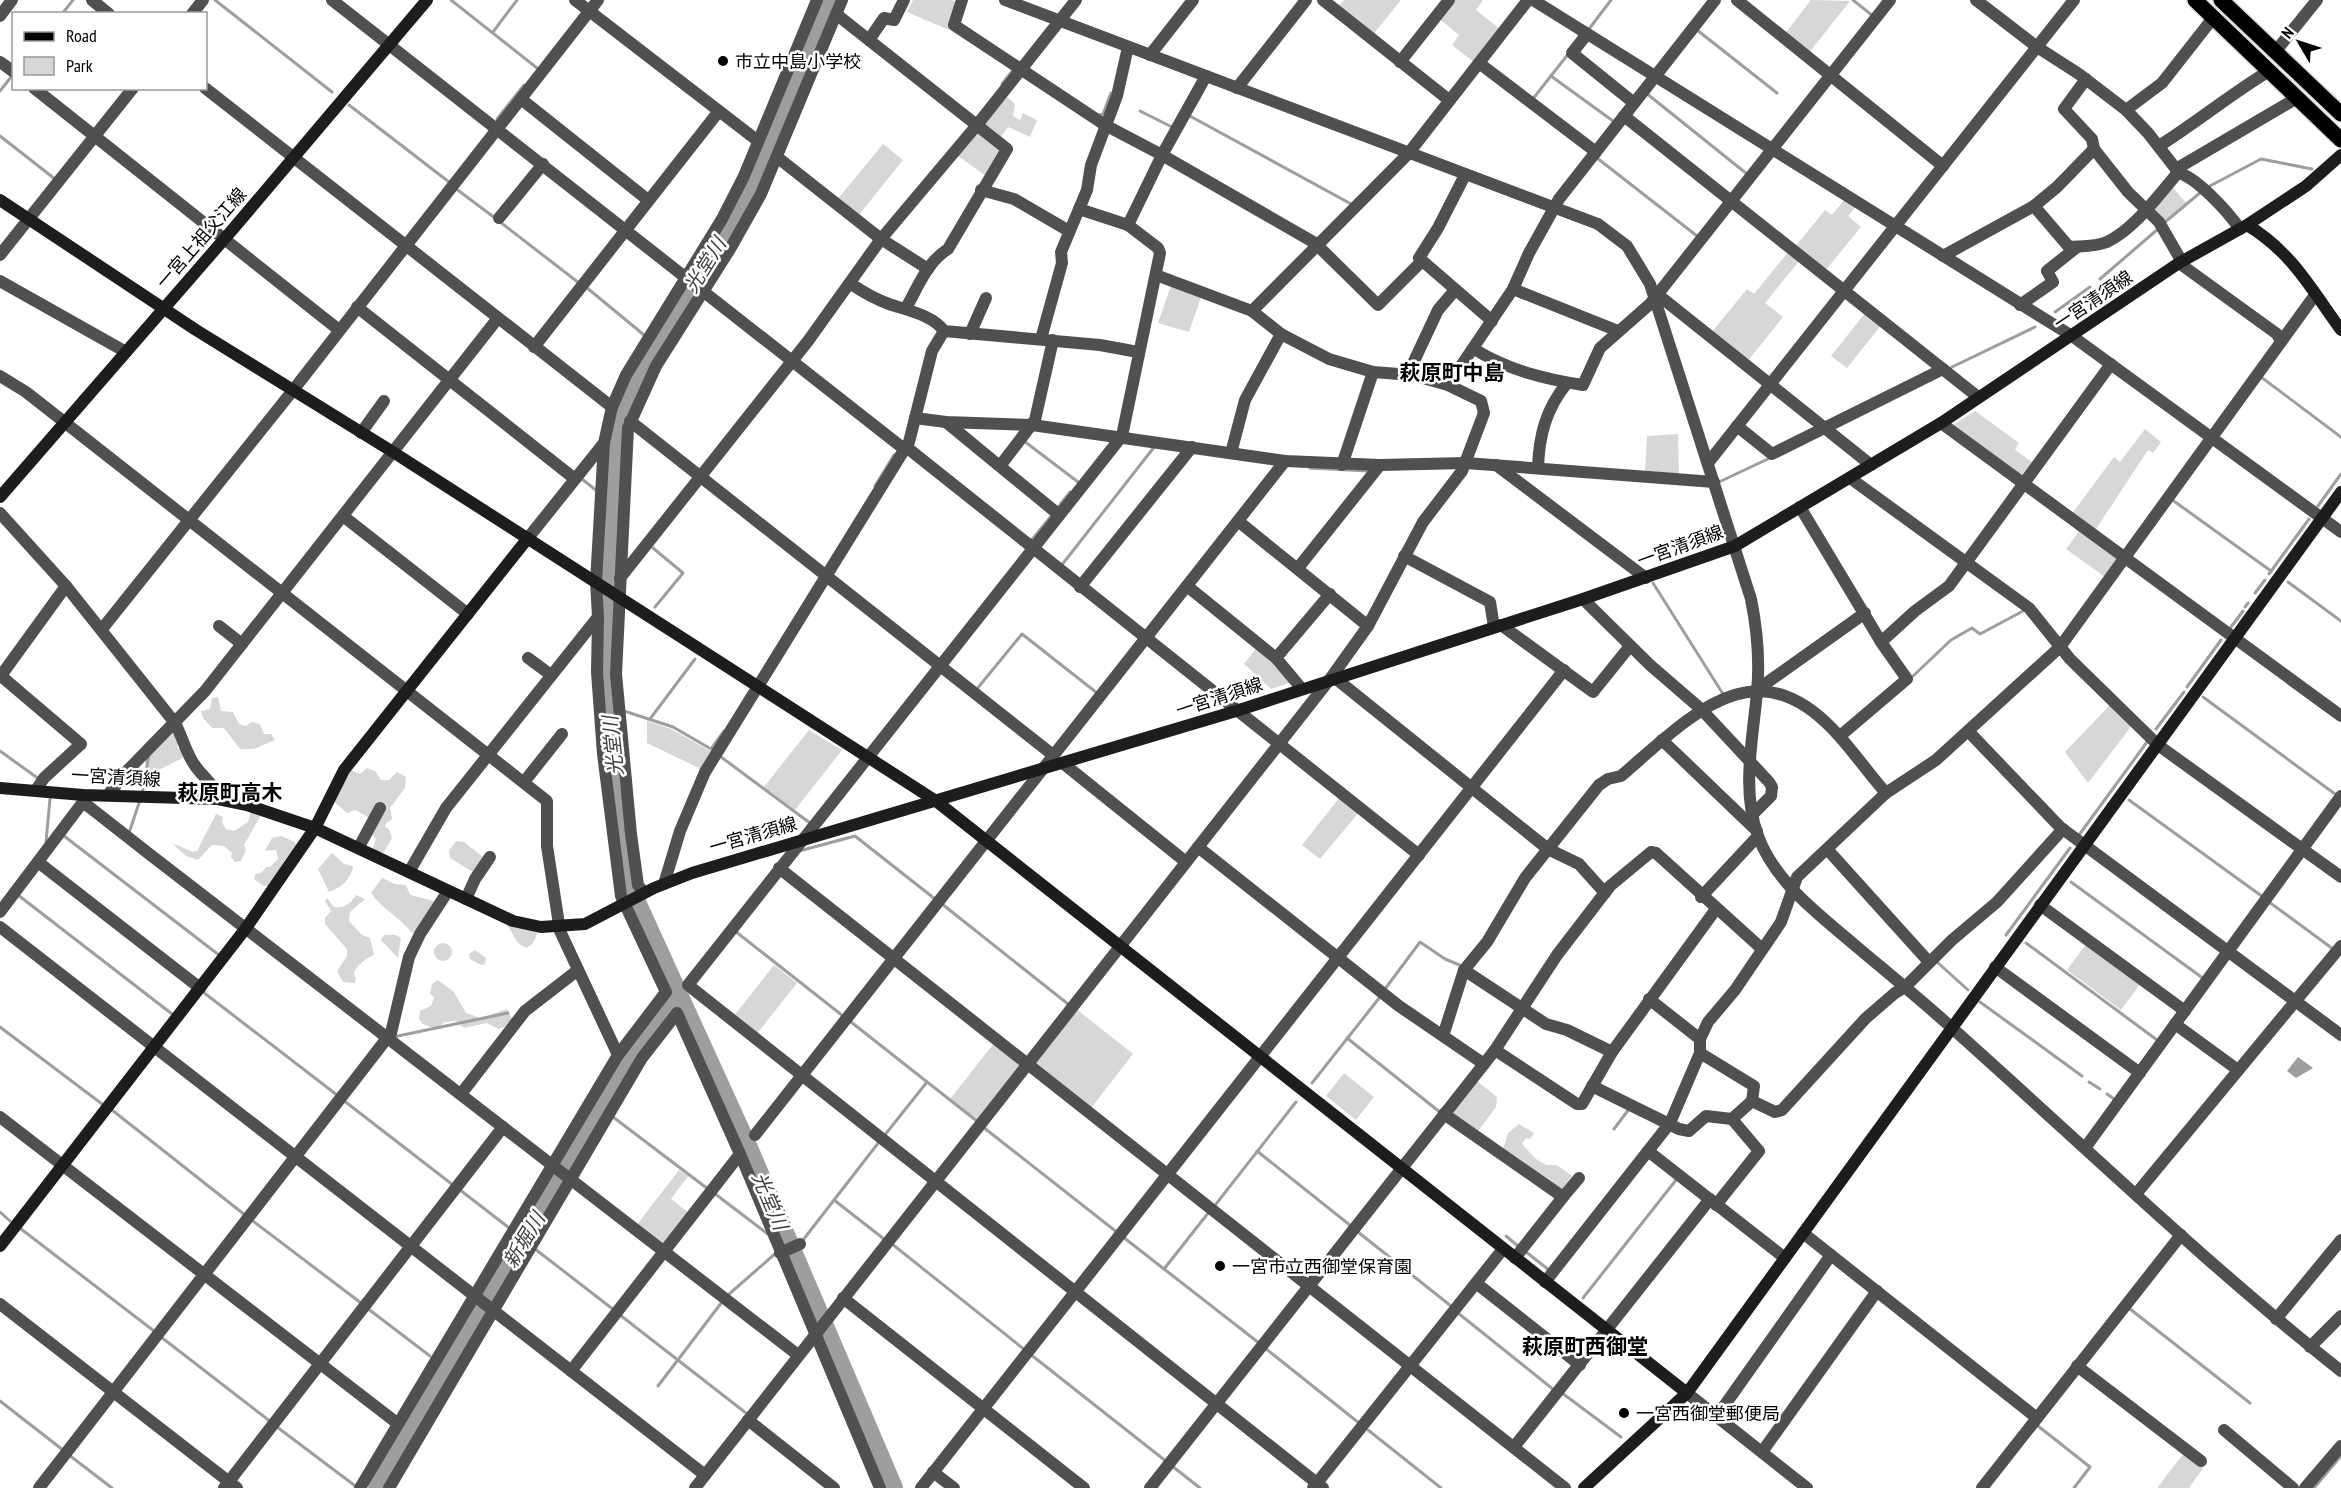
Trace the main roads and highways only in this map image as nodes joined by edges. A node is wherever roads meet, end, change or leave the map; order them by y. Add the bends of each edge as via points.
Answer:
1 (2195, 0) edge
2 (2221, 0) edge
3 (2341, 114) edge
4 (2341, 140) edge

1 - 4 main road
2 - 3 main road

